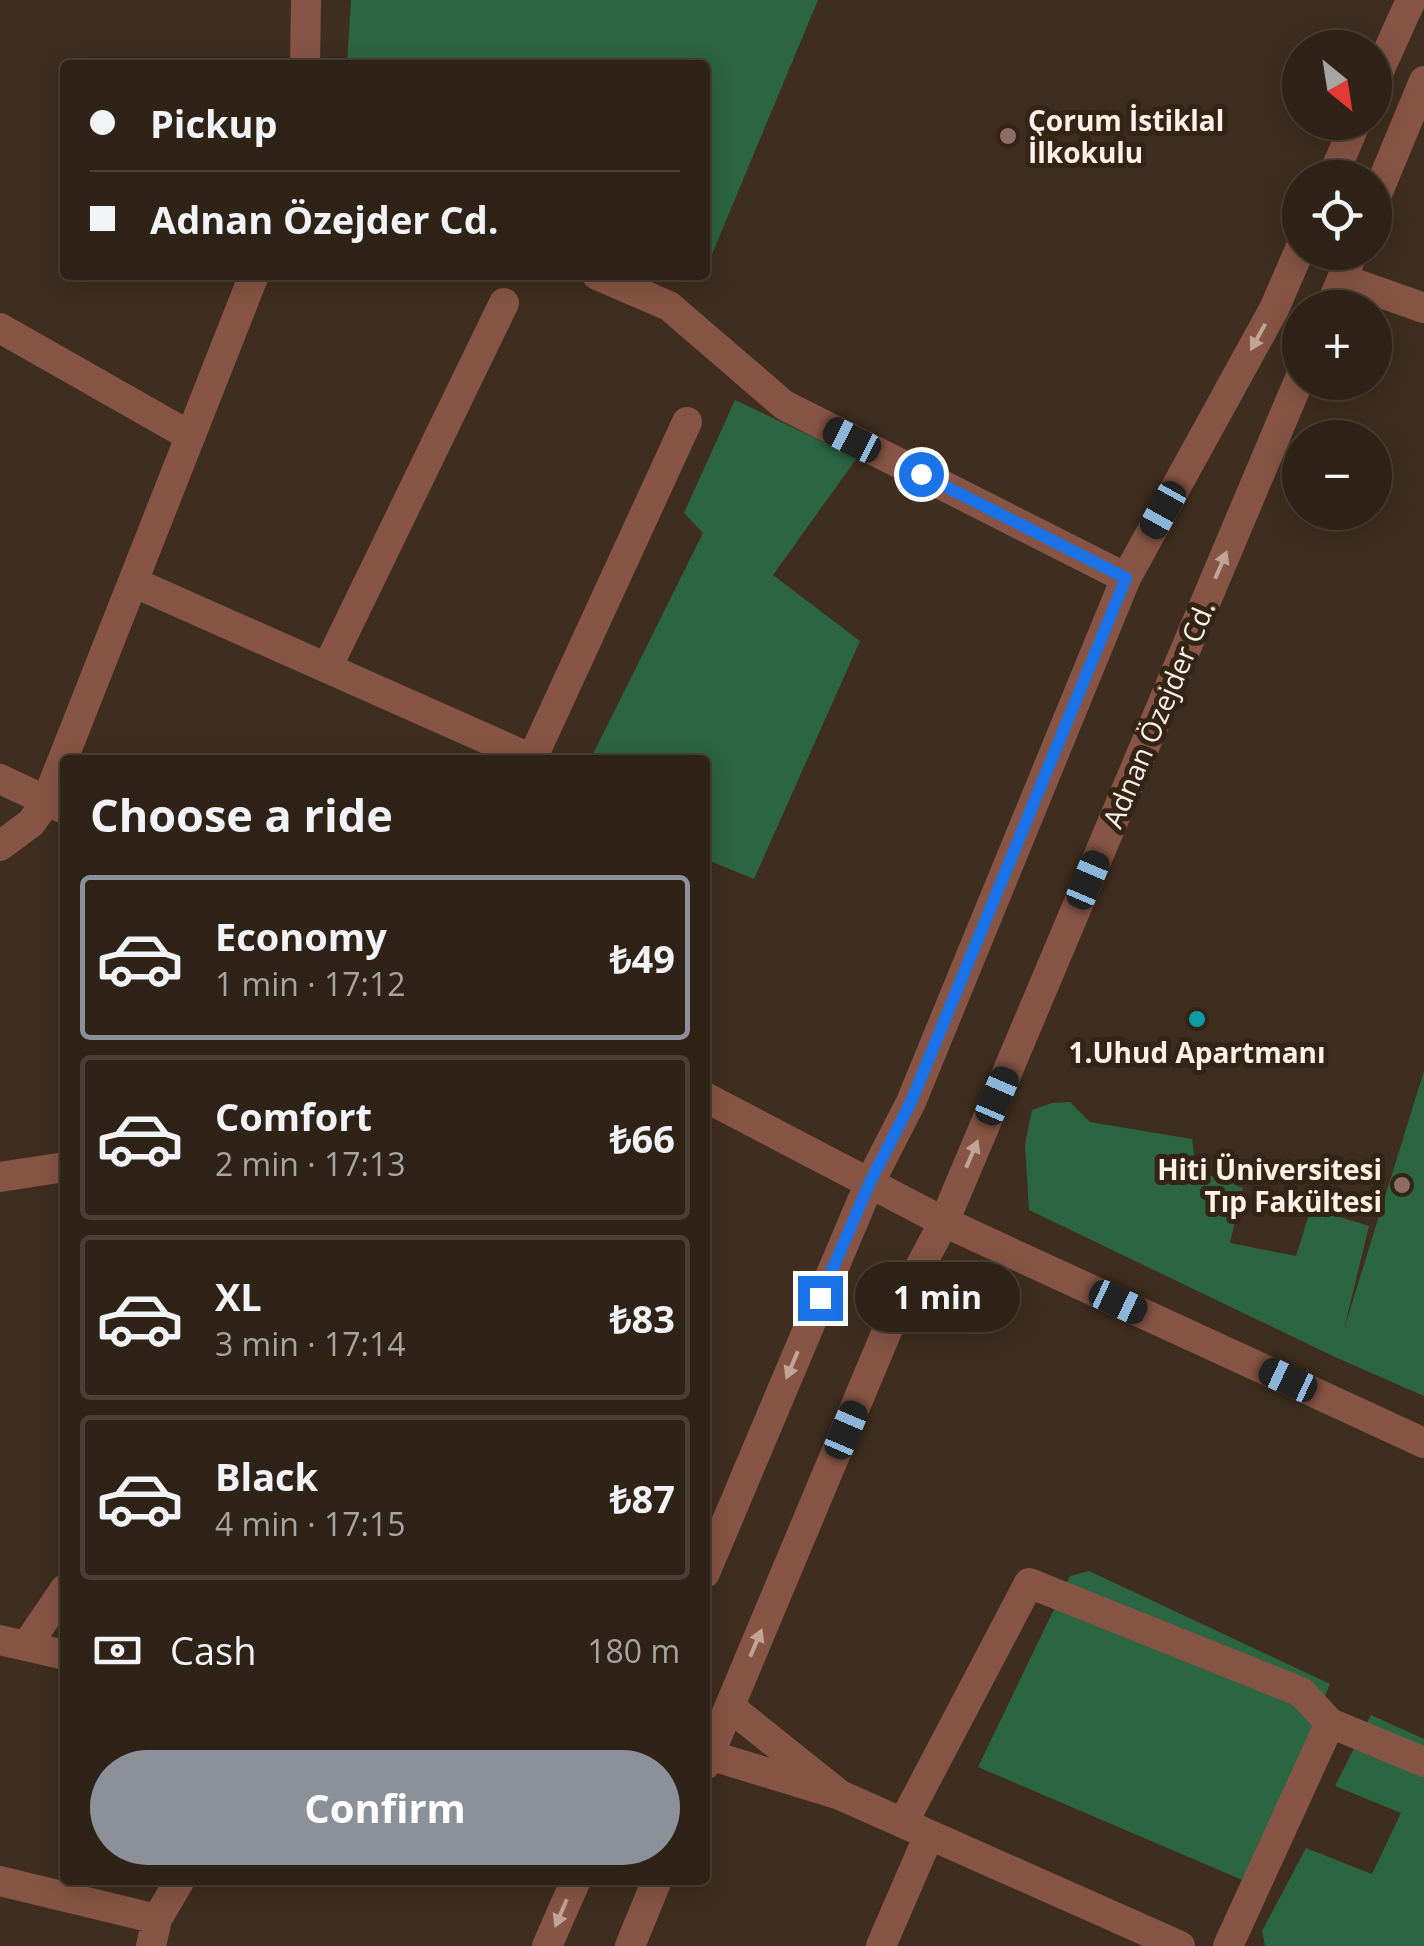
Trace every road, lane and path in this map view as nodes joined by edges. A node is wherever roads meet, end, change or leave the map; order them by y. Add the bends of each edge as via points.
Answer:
1 (306, 0) edge
2 (1410, 0) edge
3 (1392, 41) edge
4 (305, 60) edge
5 (1424, 80) edge
6 (1391, 160) edge
7 (1291, 270) edge
8 (1354, 270) edge
9 (252, 280) edge
10 (609, 280) edge
11 (504, 303) dead end
12 (1424, 308) edge
13 (0, 328) edge
14 (1291, 400) edge
15 (688, 422) dead end
16 (190, 436) junction
17 (1126, 578) junction
18 (133, 582) junction
19 (326, 668) junction
20 (73, 755) edge
21 (521, 755) edge
22 (534, 755) edge
23 (0, 779) edge
24 (55, 806) edge
25 (0, 846) edge
26 (710, 1103) edge
27 (60, 1169) edge
28 (0, 1177) edge
29 (870, 1182) junction
30 (944, 1222) junction
31 (1424, 1442) edge
32 (710, 1561) edge
33 (60, 1594) edge
34 (13, 1642) edge
35 (60, 1654) edge
36 (730, 1707) junction
37 (1330, 1723) junction
38 (710, 1753) edge
39 (710, 1761) edge
40 (1424, 1762) edge
41 (840, 1796) junction
42 (916, 1829) junction
43 (0, 1881) edge
44 (178, 1885) edge
45 (574, 1885) edge
46 (655, 1885) edge
47 (154, 1932) edge
48 (548, 1946) edge
49 (630, 1946) edge
50 (881, 1946) edge
51 (1180, 1946) edge
52 (1228, 1946) edge

1 - 4 street
2 - 3 street
5 - 6 street
7 -> 17 street
8 - 12 street
9 - 16 street
10 - 17 street via 669,306 784,405
11 - 19 street
13 - 16 street
30 -> 14 street, Adnan Özejder Cd.
15 - 22 street
16 - 18 street
17 - 29 street via 911,1102
18 - 19 street
18 - 20 street
19 - 21 street
23 - 24 street
24 - 25 street
26 - 29 street
27 - 28 street
29 - 30 street
29 -> 32 street
30 - 31 street
36 -> 30 street, Adnan Özejder Cd. via 892,1319
33 - 34 street
34 - 35 street
36 - 38 street, Adnan Özejder Cd.
36 - 41 street
37 - 40 street
37 - 42 street via 1301,1692 1029,1583
37 - 52 street
39 - 41 street
41 - 42 street
42 - 50 street
42 - 51 street
43 - 47 street
44 - 47 street
45 -> 48 street
46 - 49 street

